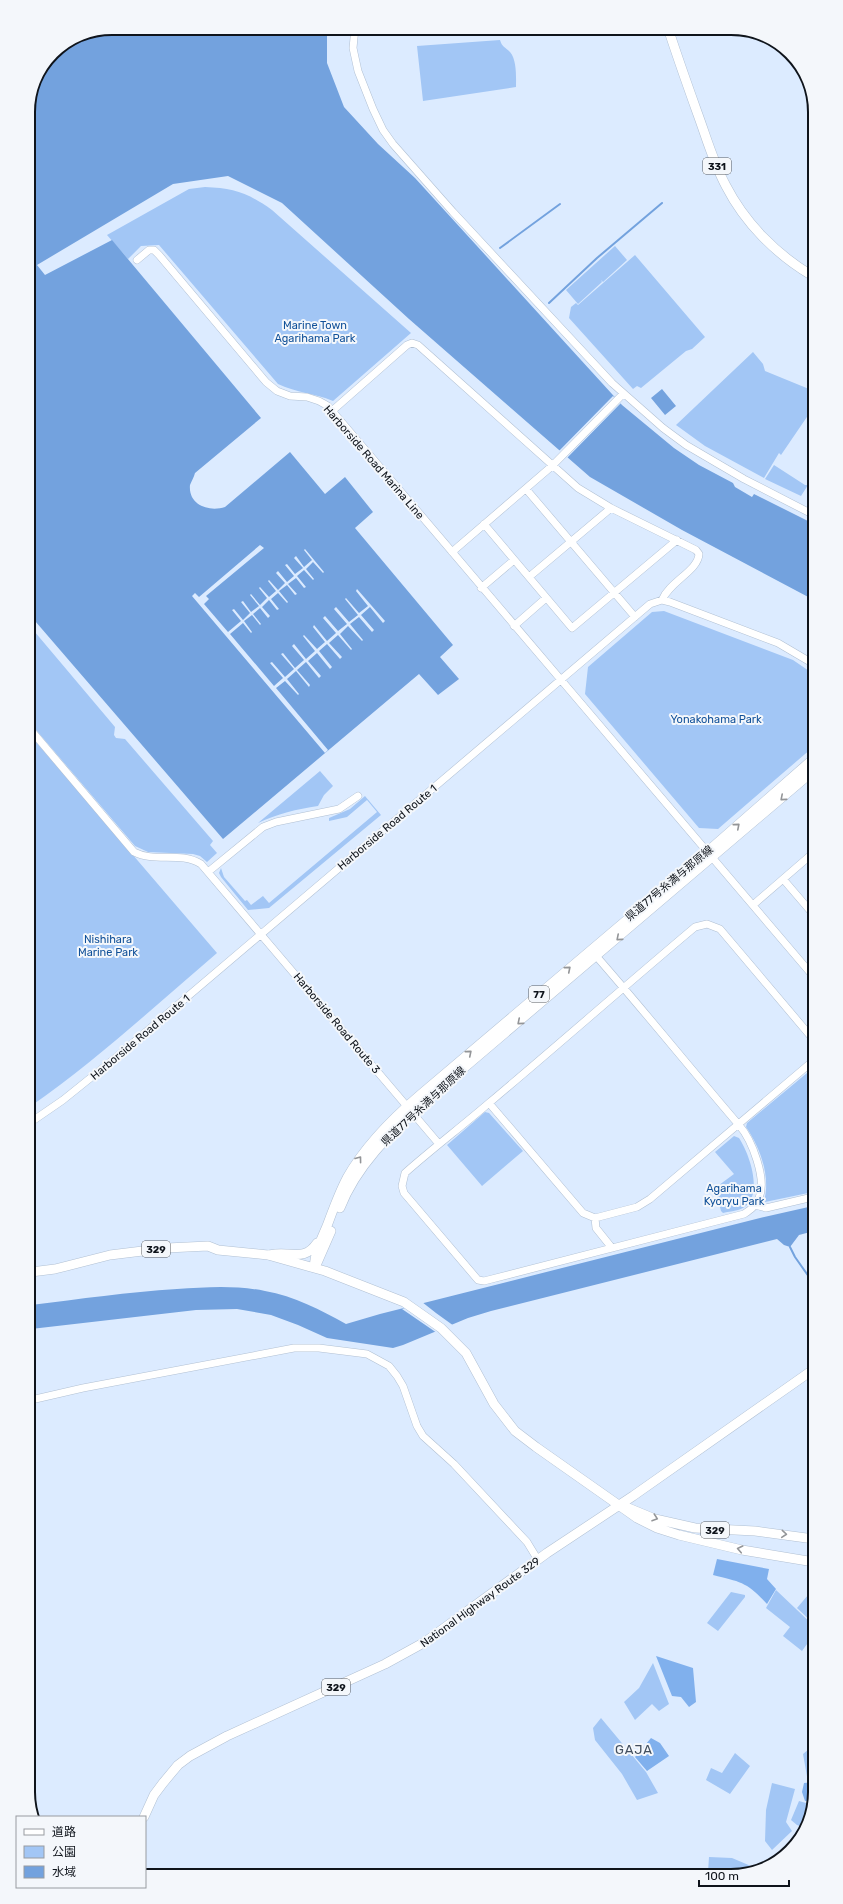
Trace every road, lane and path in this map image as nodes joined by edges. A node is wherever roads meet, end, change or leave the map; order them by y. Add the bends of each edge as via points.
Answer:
1 (354, 35) edge
2 (670, 35) edge
3 (137, 260) dead end
4 (808, 273) edge
5 (623, 394) junction
6 (332, 411) junction
7 (552, 466) junction
8 (526, 489) junction
9 (611, 508) junction
10 (808, 512) edge
11 (484, 524) junction
12 (677, 540) junction
13 (572, 541) junction
14 (452, 552) junction
15 (514, 560) junction
16 (529, 578) junction
17 (481, 588) junction
18 (615, 592) junction
19 (546, 598) junction
20 (662, 600) junction
21 (635, 617) junction
22 (514, 626) junction
23 (808, 661) edge
24 (561, 680) junction
25 (35, 735) edge
26 (808, 764) edge
27 (808, 776) edge
28 (358, 796) dead end
29 (710, 855) junction
30 (808, 857) edge
31 (208, 872) junction
32 (783, 879) junction
33 (753, 905) junction
34 (808, 908) edge
35 (261, 934) junction
36 (597, 957) junction
37 (808, 970) edge
38 (623, 988) junction
39 (808, 1033) edge
40 (808, 1065) edge
41 (489, 1103) junction
42 (410, 1109) junction
43 (35, 1119) edge
44 (739, 1125) junction
45 (439, 1144) junction
46 (808, 1198) edge
47 (755, 1205) junction
48 (595, 1218) junction
49 (325, 1232) junction
50 (612, 1248) junction
51 (268, 1255) junction
52 (314, 1267) junction
53 (35, 1271) edge
54 (808, 1373) edge
55 (35, 1399) edge
56 (619, 1505) junction
57 (808, 1537) edge
58 (538, 1560) junction
59 (808, 1561) edge
60 (144, 1816) edge

1 - 5 street via 353,48 358,71 383,130 393,144
2 - 4 main road, 331 via 725,185 736,204 761,235 790,262
3 - 6 street, Harborside Road Marina Line via 149,250 154,250 160,255 276,392 319,401
5 - 7 street
5 - 10 street via 686,445
6 - 7 street via 412,343 418,345
6 - 14 street, Harborside Road Marina Line
7 - 8 street
7 - 9 street via 578,488
8 - 11 street
8 - 13 street
9 - 12 street
9 - 13 street
11 - 14 street
11 - 15 street
12 - 18 street
12 - 20 street via 696,550 699,554 698,559 695,565 667,590
13 - 16 street
13 - 18 street
14 - 17 street, Harborside Road Marina Line
15 - 16 street
15 - 17 street
16 - 19 street
17 - 22 street, Harborside Road Marina Line
18 - 19 street via 572,628
18 - 21 street
19 - 22 street
20 - 21 street, Harborside Road Route 1 via 650,604
20 - 23 street via 778,643
21 - 24 street, Harborside Road Route 1
22 - 24 street, Harborside Road Marina Line
24 - 29 street
24 - 35 street, Harborside Road Route 1
25 - 31 street, Harborside Road Route 3 via 134,852 146,856 188,858 201,864
29 -> 26 main road, 県道77号糸満与那原線 / 77
27 -> 29 main road, 県道77号糸満与那原線 / 77
28 - 31 street via 339,809 263,827
29 - 33 street
29 -> 36 main road, 県道77号糸満与那原線 / 77
42 -> 29 main road, 県道77号糸満与那原線 / 77
30 - 32 street
31 - 35 street, Harborside Road Route 3
32 - 33 street
32 - 34 street
33 - 37 street
35 - 42 street, Harborside Road Route 3
35 - 43 street, Harborside Road Route 1 via 81,1086
36 - 38 street
36 -> 42 main road, 県道77号糸満与那原線 / 77
38 - 39 street via 695,927 702,924 713,925 720,929
38 - 41 street
38 - 44 street
40 - 44 street
41 - 45 street
41 - 48 street via 583,1213
42 - 45 street, Harborside Road Route 3
49 -> 42 main road, 県道77号糸満与那原線 / 77 via 340,1192 357,1163 378,1137
42 - 52 main road, 県道77号糸満与那原線 / 77 via 352,1184 342,1202 320,1259
44 - 47 street via 752,1145 758,1164 761,1192
44 - 48 street via 643,1204
45 - 50 street via 405,1173 402,1186 404,1193 478,1280 484,1281
46 - 47 street via 766,1208
47 - 50 street via 744,1214
48 - 50 street via 596,1228
49 - 51 main road via 308,1253
49 - 52 main road, 県道77号糸満与那原線 / 77 via 315,1257
51 - 52 main road, 329
51 - 53 main road, 329 via 218,1250 208,1246 167,1248 110,1255
52 - 56 main road, 329 via 379,1291 412,1307 449,1334 466,1353 494,1404 515,1431
54 - 56 main road, National Highway Route 329 / 329
55 - 58 street via 294,1348 319,1348 367,1354 389,1366 397,1376 417,1426 424,1436 454,1464 527,1542
56 -> 57 main road, 329 via 655,1519 694,1528
56 - 58 main road, National Highway Route 329 / 329
59 -> 56 main road, 329 via 742,1550 679,1535 646,1523
58 - 60 main road, National Highway Route 329 / 329 via 406,1654 226,1736 190,1756 178,1765 163,1783

